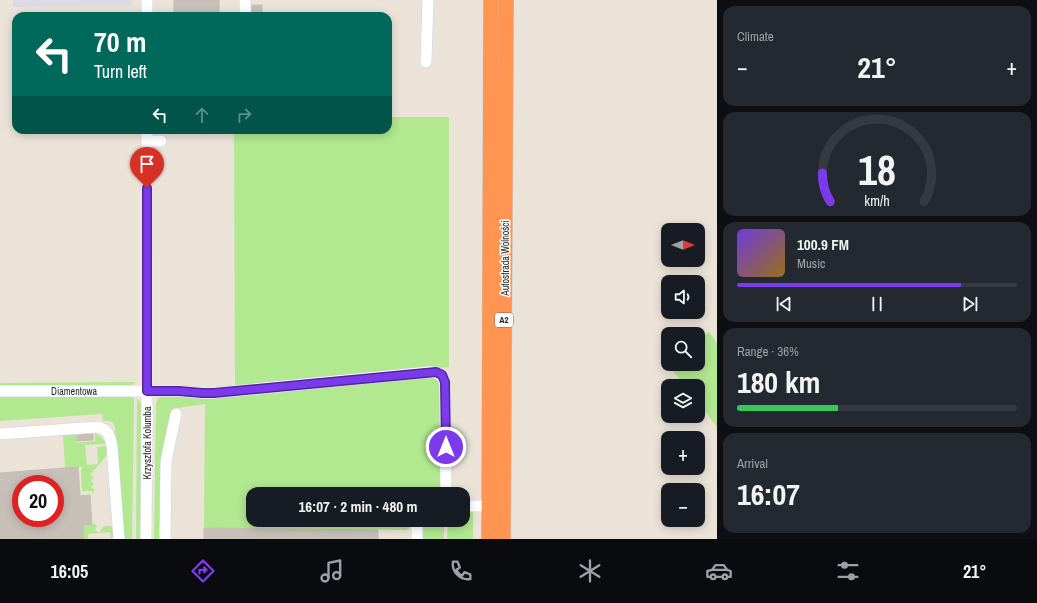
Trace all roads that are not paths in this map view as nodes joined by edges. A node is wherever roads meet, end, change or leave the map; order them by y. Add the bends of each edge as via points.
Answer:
1 (147, 0) edge
2 (245, 0) edge
3 (428, 0) edge
4 (491, 0) edge
5 (506, 0) edge
6 (147, 12) edge
7 (245, 12) edge
8 (426, 62) dead end
9 (147, 136) edge
10 (161, 141) dead end
11 (0, 391) edge
12 (147, 391) junction
13 (176, 414) dead end
14 (0, 434) edge
15 (446, 487) edge
16 (470, 506) edge
17 (490, 506) junction
18 (417, 527) edge
19 (119, 539) edge
20 (146, 539) edge
21 (165, 539) edge
22 (417, 539) edge
23 (489, 539) edge
24 (504, 539) edge

1 - 6 street
2 - 7 street
3 - 8 street
4 - 17 highway, Autostrada Wolności / A2
5 - 24 highway, Autostrada Wolności / A2
9 - 10 street
9 - 12 street, Krzysztofa Kolumba
11 - 12 street, Diamentowa
12 - 15 street, Diamentowa via 214,393 438,373 443,377 445,385
12 - 20 street, Krzysztofa Kolumba
13 - 21 street via 166,463
14 - 19 street via 97,427 107,431 112,446
16 - 17 street
17 - 23 highway, Autostrada Wolności / A2
18 - 22 street

